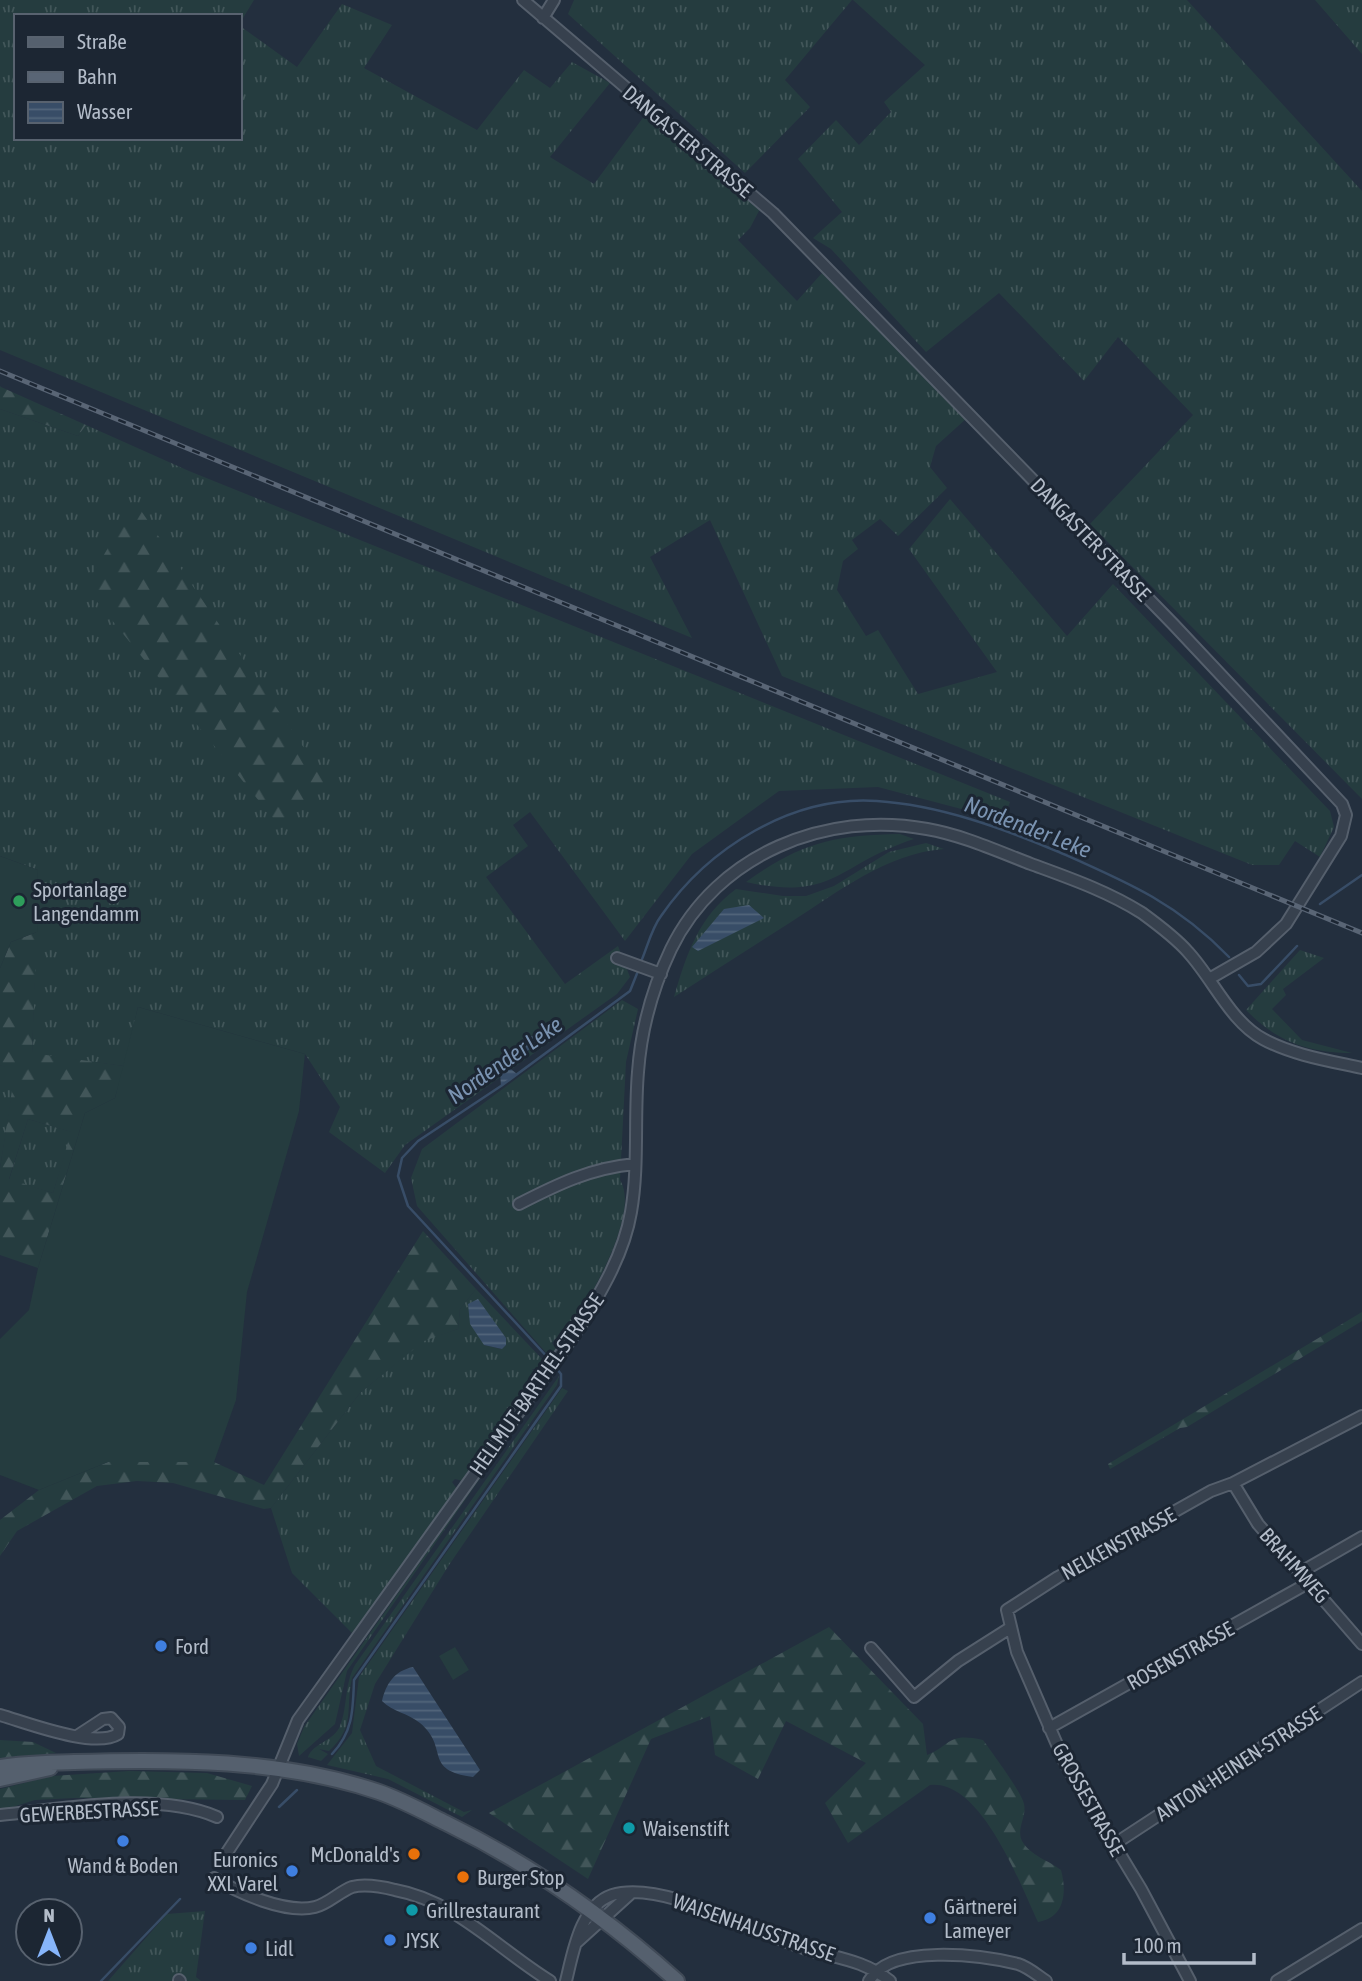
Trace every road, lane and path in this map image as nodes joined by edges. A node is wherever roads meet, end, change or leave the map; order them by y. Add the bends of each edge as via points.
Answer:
1 (523, 0) edge
2 (554, 0) edge
3 (543, 18) junction
4 (617, 958) dead end
5 (661, 974) junction
6 (1209, 979) junction
7 (1362, 1068) edge
8 (635, 1164) junction
9 (519, 1203) dead end
10 (1362, 1416) edge
11 (1233, 1483) junction
12 (1362, 1537) edge
13 (1301, 1572) junction
14 (1310, 1582) junction
15 (1007, 1610) joint
16 (1010, 1628) junction
17 (1362, 1643) edge
18 (871, 1648) dead end
19 (1362, 1682) edge
20 (0, 1715) edge
21 (1049, 1728) junction
22 (77, 1736) dead end
23 (72, 1763) junction
24 (0, 1767) edge
25 (278, 1771) junction
26 (0, 1779) edge
27 (0, 1815) edge
28 (217, 1817) dead end
29 (1113, 1845) junction
30 (222, 1860) dead end
31 (214, 1878) dead end
32 (599, 1914) junction
33 (1362, 1930) edge
34 (875, 1969) junction
35 (550, 1981) edge
36 (566, 1981) edge
37 (677, 1981) edge
38 (869, 1981) edge
39 (890, 1981) edge
40 (1046, 1981) edge
41 (1190, 1981) edge
42 (1277, 1981) edge

1 - 3 street, DANGASTER STRASSE
2 - 3 street
3 - 6 street, DANGASTER STRASSE via 773,213 1333,791 1346,815 1345,827 1286,924 1244,960
4 - 5 street
5 - 6 street, HELLMUT-BARTHEL-STRASSE via 687,922 718,886 747,863 822,830 876,824 930,829 1104,892 1187,950
5 - 8 street, HELLMUT-BARTHEL-STRASSE via 640,1048
6 - 7 street via 1238,1018 1263,1040
8 - 9 street via 578,1174
8 - 25 street, HELLMUT-BARTHEL-STRASSE via 631,1212 616,1260 594,1304 298,1720
10 - 11 street, NELKENSTRASSE
11 - 13 street, BRAHMWEG via 1258,1524
11 - 15 street, NELKENSTRASSE via 1058,1577
12 - 13 street
13 - 14 street, BRAHMWEG
14 - 17 street, BRAHMWEG
14 - 21 street, ROSENSTRASSE
15 - 16 street, GROSSESTRASSE
16 - 18 street via 958,1661 914,1697
16 - 21 street, GROSSESTRASSE
19 - 29 street, ANTON-HEINEN-STRASSE
20 - 22 street
21 - 29 street, GROSSESTRASSE
23 - 24 main road
23 - 25 main road via 156,1761
23 - 26 main road
25 - 30 street, HELLMUT-BARTHEL-STRASSE
25 - 32 main road via 358,1786 398,1800 490,1845
27 - 28 street, GEWERBESTRASSE via 140,1805 198,1809
29 - 41 street, GROSSESTRASSE
31 - 35 street via 261,1898 304,1909 357,1886 418,1896 453,1912
32 - 34 street, WAISENHAUSSTRASSE via 612,1895 675,1899
32 - 36 street via 581,1923
32 - 37 main road
33 - 42 street
34 - 38 street
34 - 39 street, WAISENHAUSSTRASSE
34 - 40 street via 934,1954 1020,1965

